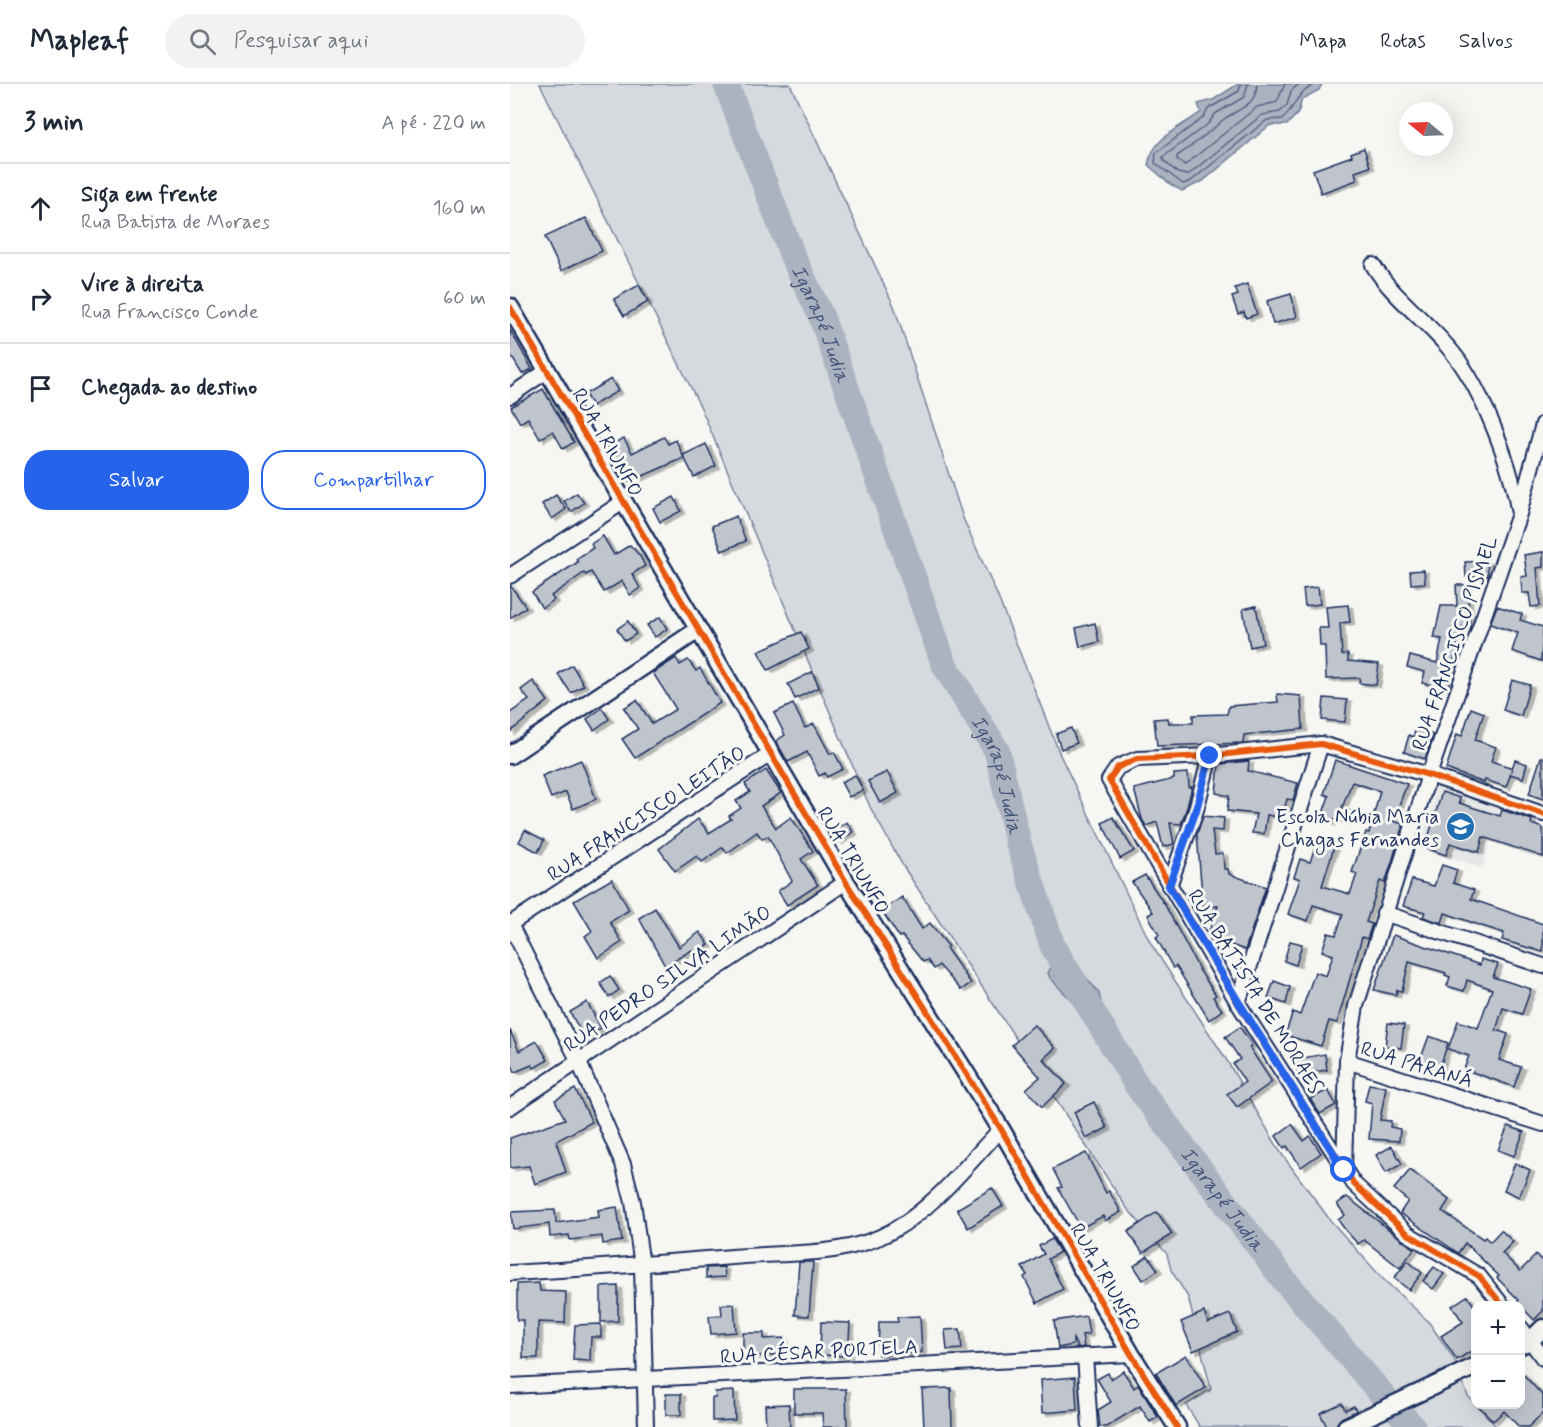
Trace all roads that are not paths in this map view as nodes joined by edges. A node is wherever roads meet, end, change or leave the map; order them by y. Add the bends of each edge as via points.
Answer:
1 (1373, 265) dead end
2 (510, 307) edge
3 (548, 370) junction
4 (510, 396) edge
5 (1543, 424) edge
6 (623, 502) junction
7 (1519, 514) junction
8 (510, 576) edge
9 (698, 630) junction
10 (1321, 744) junction
11 (772, 753) junction
12 (510, 755) edge
13 (1210, 756) junction
14 (1429, 775) junction
15 (1543, 814) edge
16 (846, 882) junction
17 (1169, 886) junction
18 (1384, 913) junction
19 (510, 924) edge
20 (1543, 966) edge
21 (1239, 1003) junction
22 (578, 1060) junction
23 (1347, 1061) junction
24 (510, 1107) edge
25 (1543, 1124) edge
26 (1001, 1129) junction
27 (1344, 1170) junction
28 (642, 1266) junction
29 (510, 1273) edge
30 (1500, 1301) edge
31 (1543, 1328) edge
32 (1525, 1337) edge
33 (1525, 1339) edge
34 (1131, 1354) junction
35 (1084, 1356) junction
36 (1543, 1358) edge
37 (1471, 1368) edge
38 (645, 1380) junction
39 (510, 1386) edge
40 (646, 1427) edge
41 (1090, 1427) edge
42 (1177, 1427) edge
43 (1347, 1427) edge

1 - 7 street via 1470,375 1512,479
2 - 3 street, RUA TRIUNFO
3 - 4 street
3 - 6 street, RUA TRIUNFO
5 - 7 street, RUA FRANCISCO PISMEL
6 - 8 street
6 - 9 street, RUA TRIUNFO
7 - 14 street, RUA FRANCISCO PISMEL
9 - 11 street, RUA TRIUNFO
9 - 12 street
10 - 13 street, RUA BATISTA DE MORAES
10 - 14 street, RUA BATISTA DE MORAES
10 - 21 street
11 - 16 street, RUA TRIUNFO
11 - 19 street, RUA FRANCISCO LEITÃO
13 - 17 street via 1194,818
13 - 17 street, RUA BATISTA DE MORAES via 1137,759 1118,767 1109,780
14 - 15 street, RUA BATISTA DE MORAES
14 - 18 street, RUA FRANCISCO PISMEL
16 - 22 street, RUA PEDRO SILVA LIMÃO
16 - 26 street, RUA TRIUNFO
17 - 21 street, RUA BATISTA DE MORAES
18 - 20 street
18 - 23 street, RUA FRANCISCO PISMEL via 1356,1006
19 - 22 street
21 - 27 street, RUA BATISTA DE MORAES
22 - 24 street, RUA PEDRO SILVA LIMÃO
22 - 28 street via 623,1164
23 - 25 street, RUA PARANÁ
23 - 27 street, RUA PARANÁ
26 - 28 street via 933,1199 891,1232 816,1252
26 - 34 street, RUA TRIUNFO
27 - 30 street, RUA BATISTA DE MORAES via 1399,1227 1479,1276
28 - 29 street
28 - 38 street
31 - 32 street
33 - 36 street
34 - 35 street, RUA CÉSAR PORTELA
34 - 42 street, RUA TRIUNFO
35 - 38 street, RUA CÉSAR PORTELA
35 - 41 street
37 - 43 street
38 - 39 street, RUA CÉSAR PORTELA
38 - 40 street

